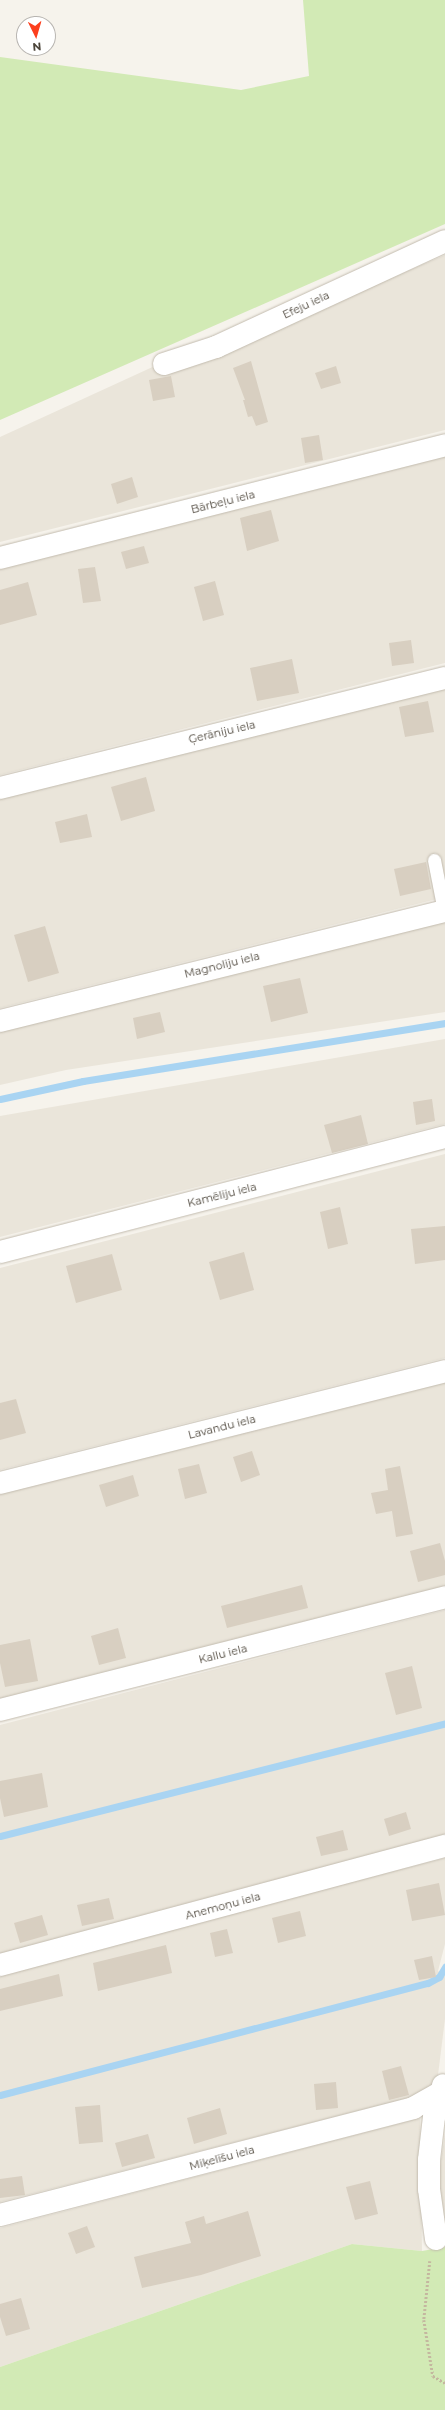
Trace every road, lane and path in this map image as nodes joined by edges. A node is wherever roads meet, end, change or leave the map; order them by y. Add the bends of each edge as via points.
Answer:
1 (445, 241) edge
2 (164, 364) dead end
3 (445, 445) edge
4 (0, 558) edge
5 (445, 678) edge
6 (0, 788) edge
7 (434, 860) dead end
8 (445, 911) edge
9 (0, 1021) edge
10 (445, 1137) edge
11 (0, 1252) edge
12 (445, 1371) edge
13 (0, 1483) edge
14 (445, 1597) edge
15 (0, 1710) edge
16 (445, 1846) edge
17 (0, 1964) edge
18 (443, 2086) edge
19 (0, 2216) edge
20 (436, 2239) joint
21 (445, 2383) edge

1 - 2 street, Efeju iela via 216,347
3 - 4 street, Bārbeļu iela
5 - 6 street, Ģerāniju iela
7 - 8 lane
8 - 9 street, Magnoliju iela
10 - 11 street, Kamēliju iela
12 - 13 street, Lavandu iela
14 - 15 street, Kallu iela
16 - 17 street, Anemoņu iela
18 - 19 street, Miķelīšu iela via 414,2108
18 - 20 street via 434,2117 429,2160 429,2189
20 - 21 path via 431,2257 424,2320 433,2376

